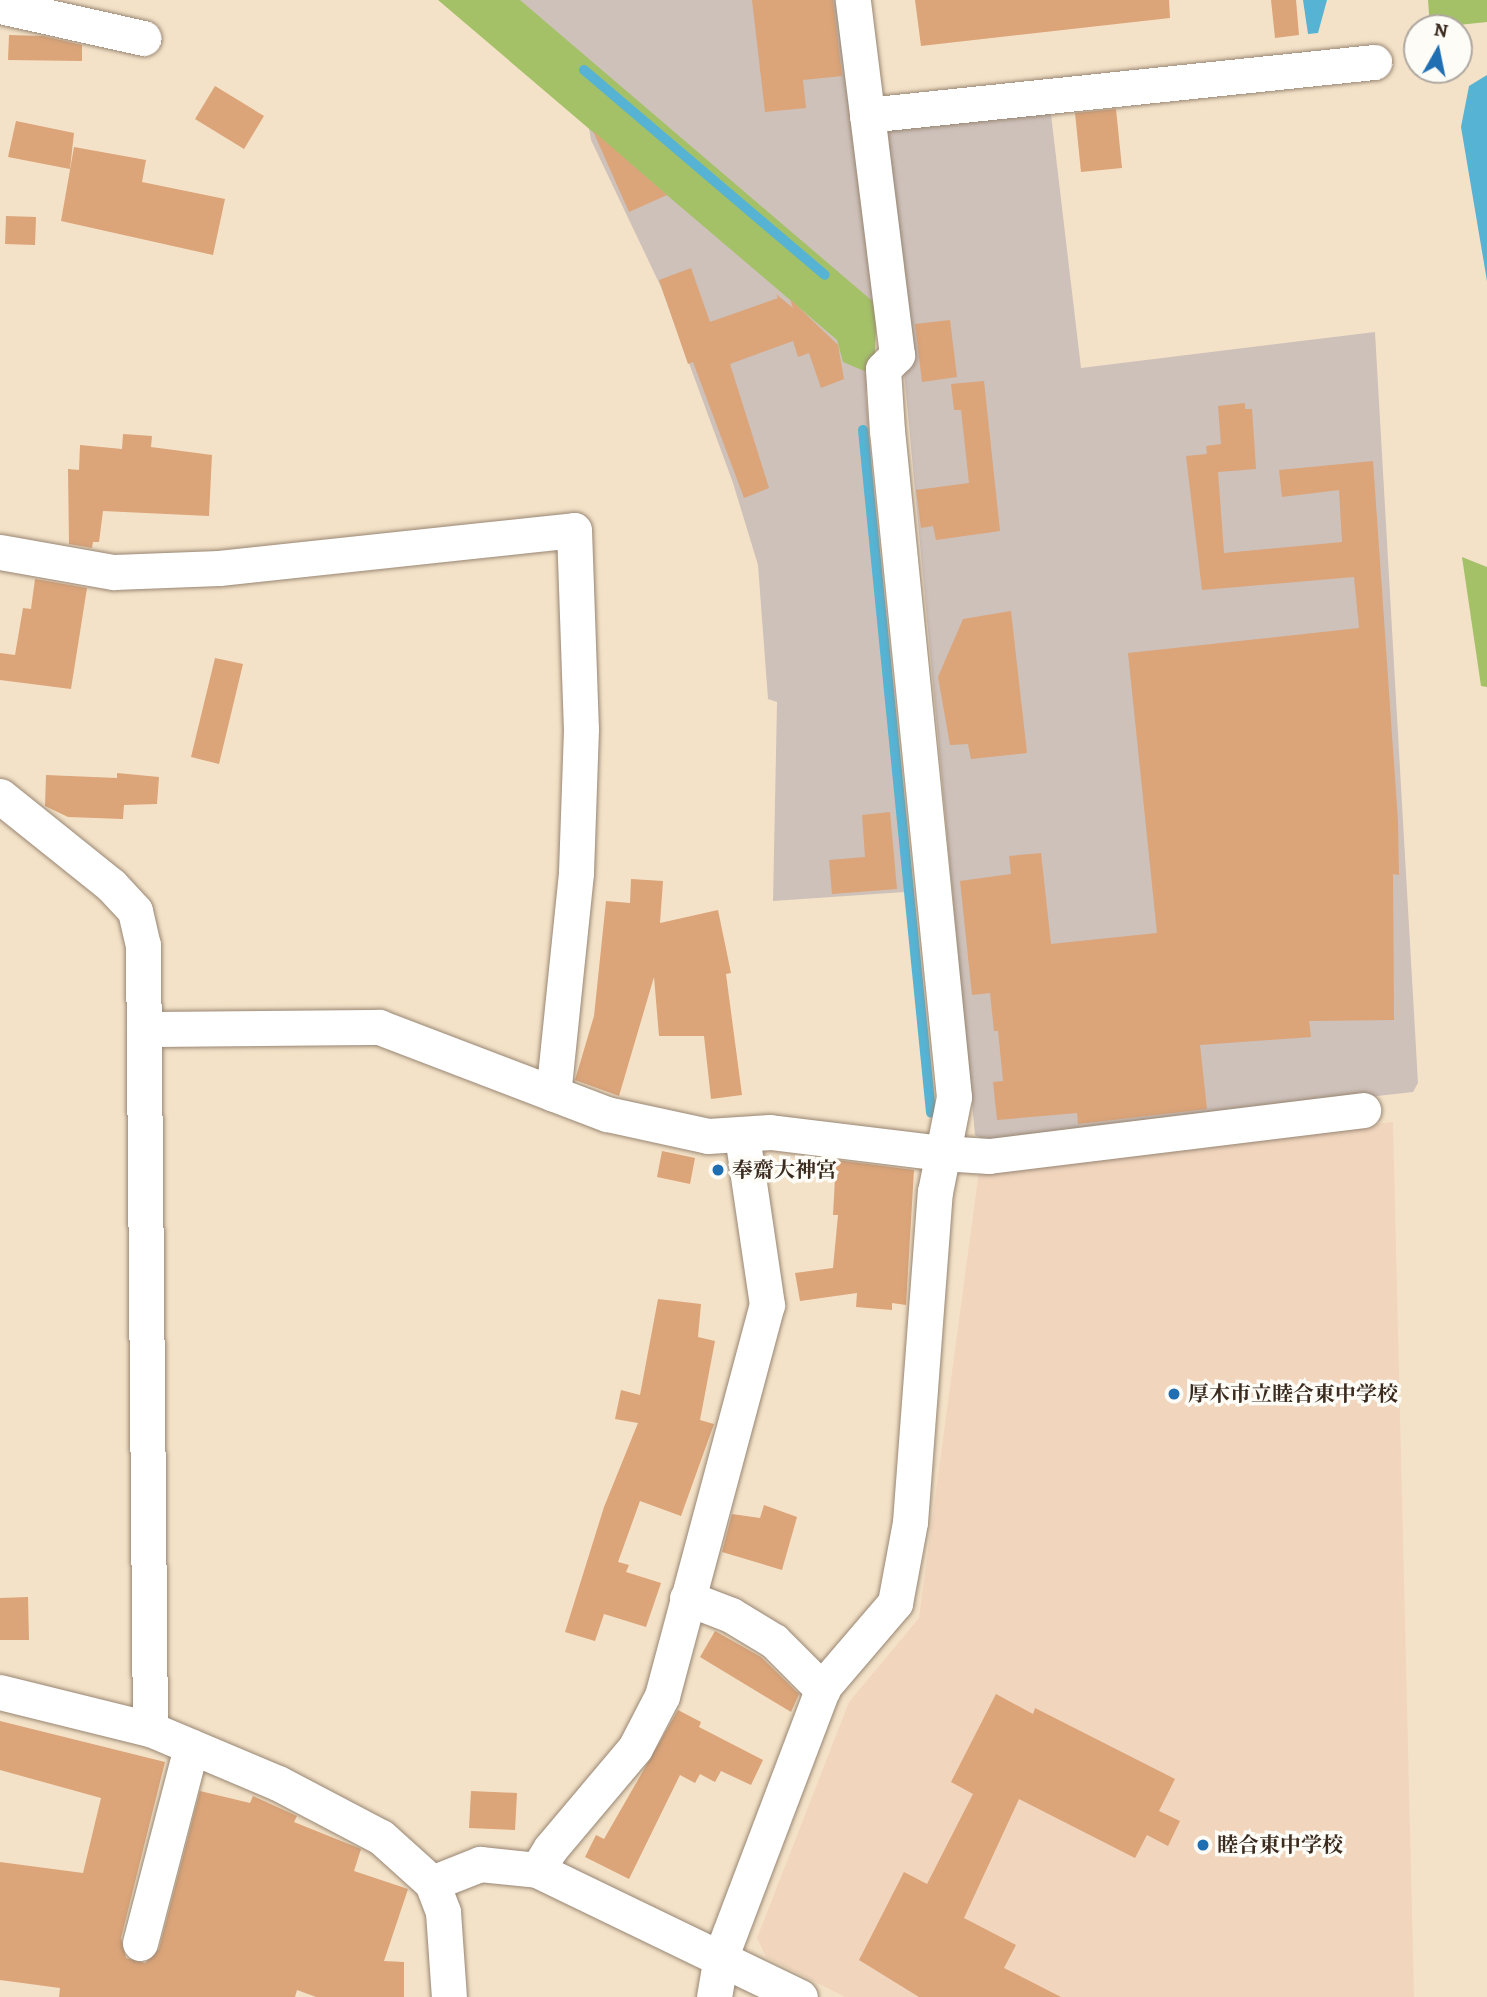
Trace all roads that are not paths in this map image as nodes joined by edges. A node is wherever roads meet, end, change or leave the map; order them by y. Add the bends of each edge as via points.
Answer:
1 (853, 0) edge
2 (0, 6) edge
3 (143, 38) dead end
4 (1374, 62) dead end
5 (867, 115) junction
6 (0, 552) edge
7 (0, 796) edge
8 (144, 1029) junction
9 (553, 1094) junction
10 (1363, 1110) dead end
11 (742, 1136) junction
12 (941, 1153) junction
13 (687, 1598) junction
14 (823, 1690) junction
15 (0, 1692) edge
16 (150, 1729) junction
17 (191, 1746) junction
18 (537, 1870) junction
19 (432, 1883) junction
20 (140, 1942) dead end
21 (721, 1956) junction
22 (449, 1997) edge
23 (714, 1997) edge
24 (800, 1997) edge

1 - 5 street
2 - 3 street
4 - 5 street
5 - 12 street via 897,355 883,369 887,430 954,1097
6 - 9 street via 114,572 219,568 574,530 581,729 577,860
7 - 8 street via 111,885 135,911 143,946
8 - 9 street via 379,1027
8 - 16 street
9 - 11 street via 607,1114 708,1136
10 - 12 street via 989,1156
11 - 12 street via 770,1132
11 - 13 street via 767,1305
12 - 14 street via 910,1522 895,1603
13 - 14 street via 731,1615 774,1641
13 - 18 street via 662,1696 635,1748
14 - 21 street
15 - 16 street
16 - 17 street
17 - 19 street via 278,1783 382,1837
17 - 20 street
18 - 19 street via 480,1864
18 - 21 street
19 - 22 street via 443,1912
21 - 23 street
21 - 24 street

